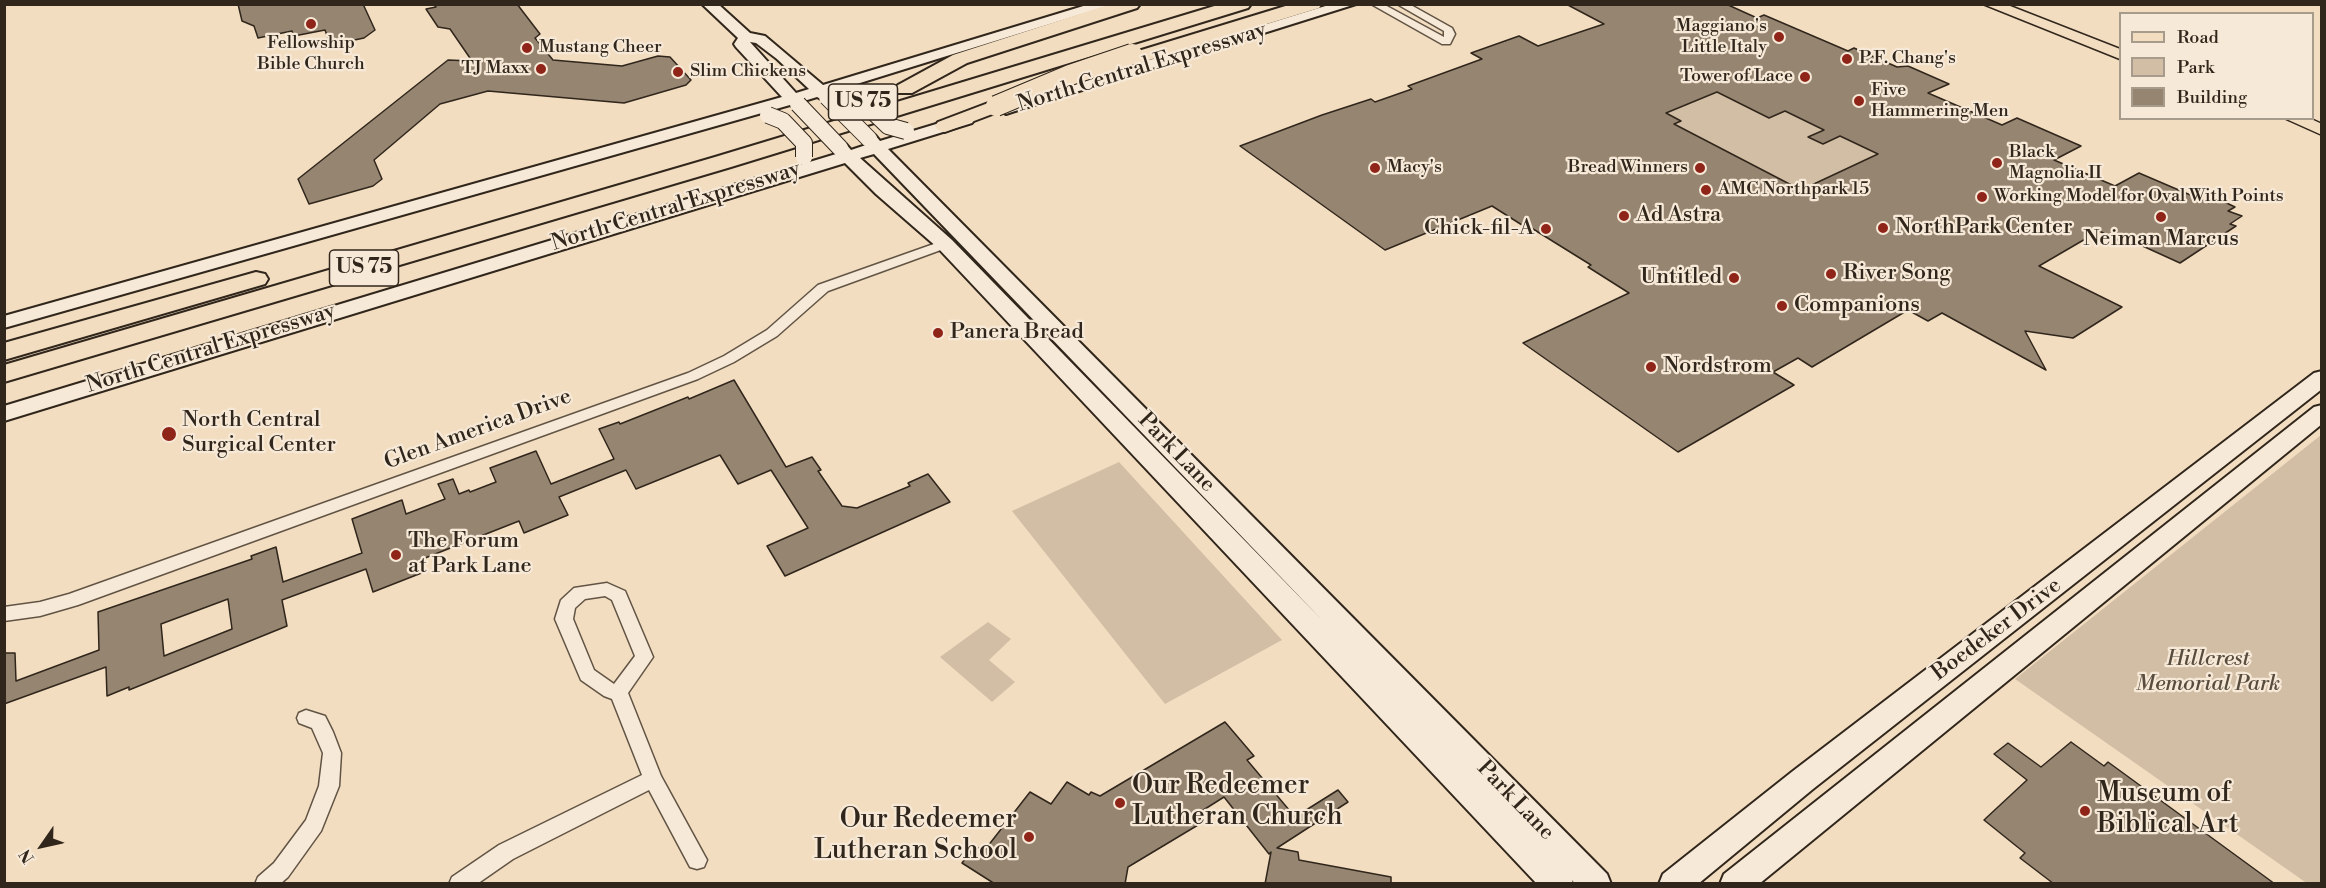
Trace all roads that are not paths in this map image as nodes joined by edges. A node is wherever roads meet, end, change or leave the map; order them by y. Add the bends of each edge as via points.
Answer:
1 (709, 4) edge
2 (1107, 4) edge
3 (1131, 4) edge
4 (1242, 4) edge
5 (1292, 4) edge
6 (1313, 4) edge
7 (1349, 4) edge
8 (1375, 4) edge
9 (1401, 4) edge
10 (1990, 4) edge
11 (2031, 4) edge
12 (1183, 6) edge
13 (746, 37) junction
14 (2119, 39) edge
15 (2119, 53) edge
16 (861, 85) junction
17 (905, 90) junction
18 (824, 94) junction
19 (796, 102) junction
20 (745, 114) junction
21 (2297, 120) edge
22 (945, 126) junction
23 (2322, 129) edge
24 (913, 132) junction
25 (873, 143) junction
26 (844, 152) junction
27 (723, 162) junction
28 (789, 173) junction
29 (945, 244) junction
30 (1001, 272) junction
31 (4, 322) edge
32 (89, 328) junction
33 (4, 347) edge
34 (4, 352) edge
35 (4, 374) edge
36 (2322, 378) edge
37 (1109, 384) junction
38 (1087, 394) junction
39 (2322, 412) edge
40 (4, 414) edge
41 (2197, 474) junction
42 (2224, 489) junction
43 (2074, 571) junction
44 (2101, 589) junction
45 (4, 614) edge
46 (1374, 674) junction
47 (618, 692) junction
48 (306, 718) dead end
49 (652, 779) junction
50 (1803, 780) junction
51 (1833, 804) junction
52 (697, 860) dead end
53 (266, 884) edge
54 (459, 884) edge
55 (1558, 884) edge
56 (1596, 884) edge
57 (1674, 884) edge
58 (1735, 884) edge

1 - 13 main road, Park Lane
2 - 16 main road
3 - 17 highway via 960,59
4 - 27 highway, North Central Expressway / US 75
5 - 22 highway, bridge via 1070,75
6 - 27 highway via 774,161
7 - 22 main road, North Central Expressway
8 - 9 street via 1446,42 1449,30
10 - 15 main road
11 - 14 main road
12 - 17 highway, North Central Expressway / US 75
13 - 18 main road, Park Lane via 760,39
13 - 19 main road, Park Lane via 741,44
16 - 18 main road
16 - 24 main road, bridge via 859,98 888,126
17 - 32 highway, North Central Expressway / US 75
18 - 19 main road
18 - 25 main road, Park Lane, bridge
19 - 20 main road
19 - 26 main road, Park Lane, bridge
20 - 28 main road, bridge via 768,115 783,121 804,143 804,157
20 - 31 main road
21 - 23 main road
22 - 24 main road, North Central Expressway
24 - 25 main road, North Central Expressway
25 - 26 main road, North Central Expressway
25 - 30 main road, Park Lane
26 - 28 main road, North Central Expressway
26 - 29 main road, Park Lane
27 - 35 highway, North Central Expressway / US 75
28 - 40 main road, North Central Expressway
29 - 30 main road via 956,243 977,261
29 - 38 main road, Park Lane
29 - 45 street, Glen America Drive via 824,288 772,333 693,376 72,600
30 - 37 main road, Park Lane
32 - 33 highway
32 - 34 highway, North Central Expressway / US 75
36 - 41 main road, Boedeker Drive
37 - 38 main road
37 - 46 main road, Park Lane
38 - 46 main road, Park Lane
39 - 42 main road, Boedeker Drive
41 - 42 main road
41 - 43 main road, Boedeker Drive
42 - 44 main road, Boedeker Drive
43 - 44 main road
43 - 50 main road, Boedeker Drive
44 - 51 main road, Boedeker Drive
46 - 55 main road, Park Lane
46 - 56 main road, Park Lane
47 - 47 street via 644,657 619,596 608,589 580,593 567,605 564,619 587,675 609,691
47 - 49 street
48 - 53 street via 318,722 332,753 329,786 314,825
49 - 52 street
49 - 54 street via 506,852
50 - 51 main road
50 - 57 main road, Boedeker Drive
51 - 58 main road, Boedeker Drive

